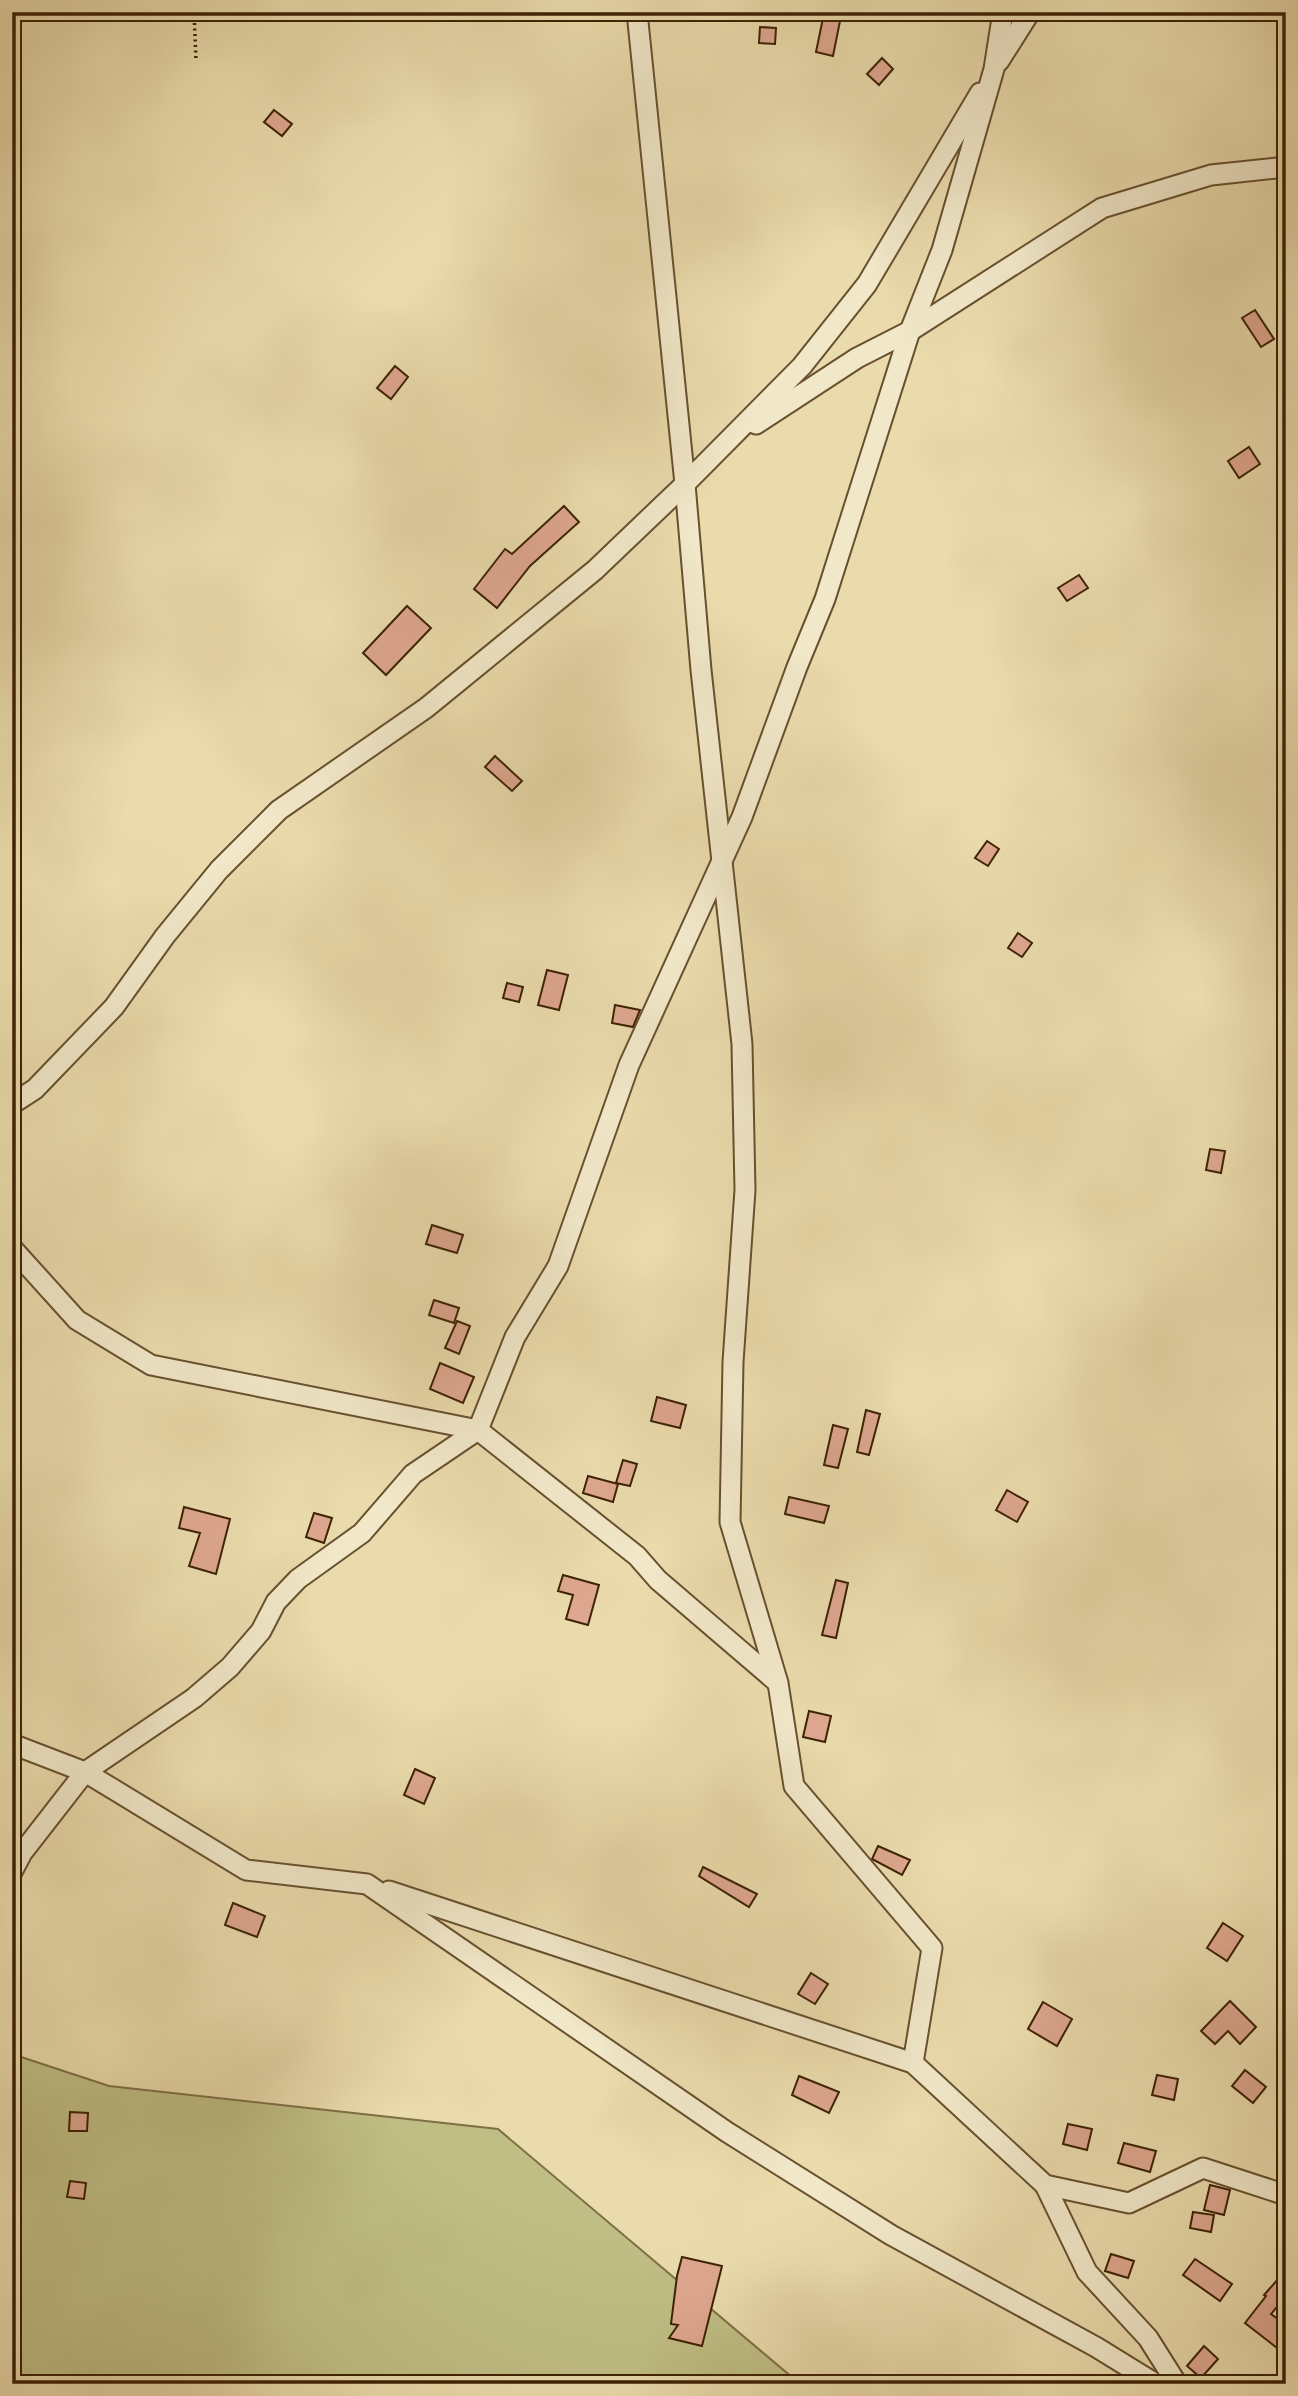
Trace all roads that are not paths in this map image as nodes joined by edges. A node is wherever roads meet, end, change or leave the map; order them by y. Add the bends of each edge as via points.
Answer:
1 (637, 12) edge
2 (1003, 12) edge
3 (1030, 12) edge
4 (994, 69) junction
5 (1286, 167) edge
6 (910, 331) junction
7 (726, 444) junction
8 (685, 484) junction
9 (722, 862) junction
10 (12, 1104) edge
11 (12, 1248) edge
12 (478, 1430) junction
13 (778, 1682) junction
14 (12, 1744) edge
15 (85, 1772) junction
16 (12, 1872) edge
17 (367, 1884) junction
18 (913, 2063) junction
19 (1045, 2185) junction
20 (1286, 2194) edge
21 (1156, 2384) edge
22 (1177, 2384) edge

1 - 8 street
2 - 4 street
3 - 4 street
4 - 6 street via 942,250
4 - 7 street via 867,284 802,366
5 - 6 street via 1211,175 1102,208
6 - 7 street via 857,358
6 - 9 street via 825,599
7 - 8 street
8 - 9 street
8 - 10 street via 595,570 426,708 279,810 219,870 114,1007 35,1089
9 - 12 street via 629,1065 558,1266 515,1337
9 - 13 street via 742,1044 745,1190 733,1362 730,1522
11 - 12 street via 77,1320 151,1365
12 - 13 street via 637,1556 658,1580
12 - 15 street via 413,1474 362,1533 298,1579 230,1667 194,1698
13 - 18 street via 794,1786 932,1948
14 - 15 street
15 - 16 street
15 - 17 street via 246,1870
17 - 18 street
17 - 21 street via 727,2132 891,2235
18 - 19 street
19 - 20 street via 1129,2203 1203,2168
19 - 22 street via 1087,2272 1148,2338

